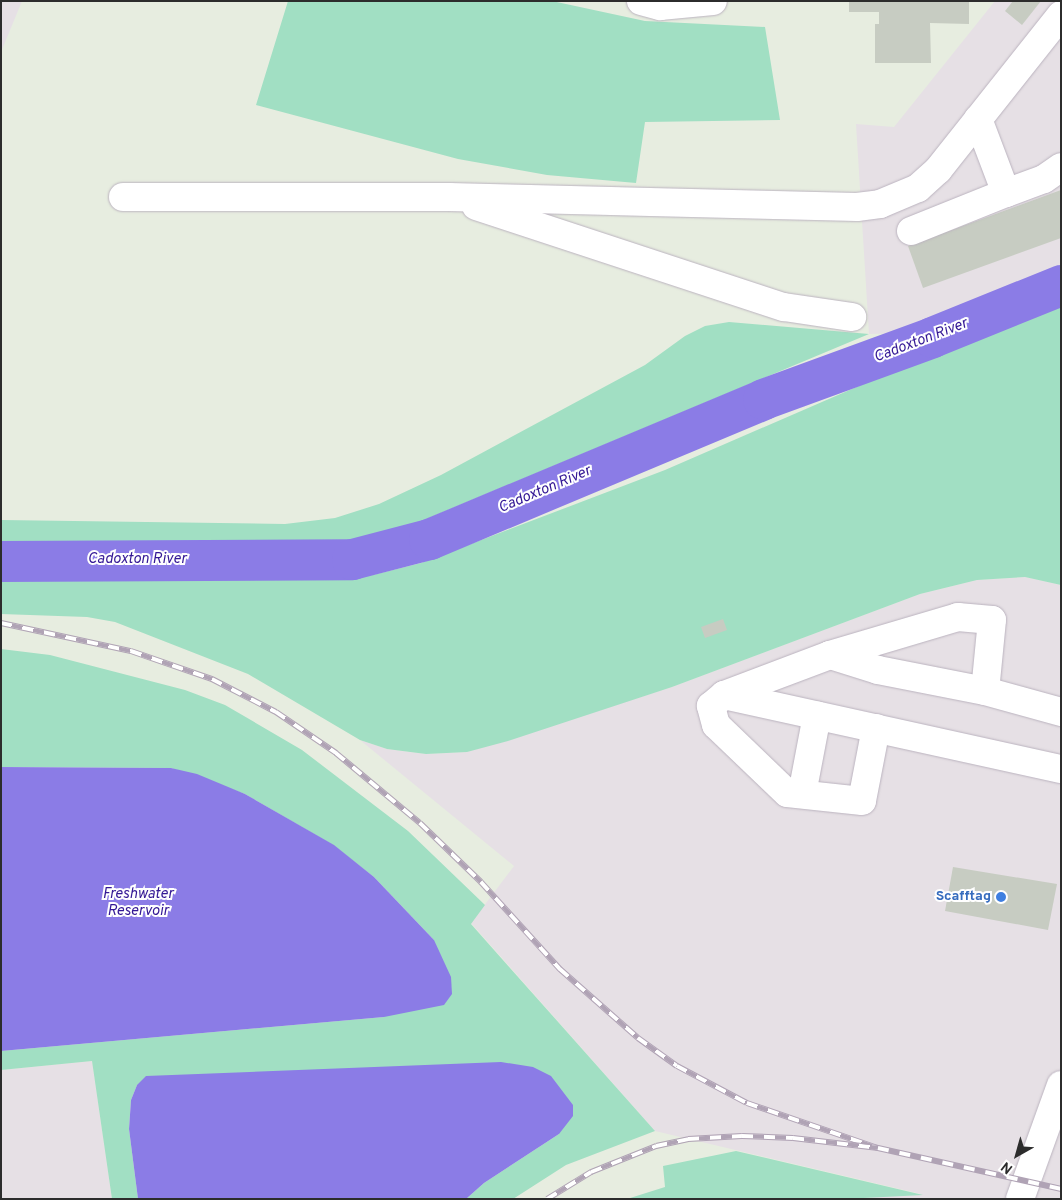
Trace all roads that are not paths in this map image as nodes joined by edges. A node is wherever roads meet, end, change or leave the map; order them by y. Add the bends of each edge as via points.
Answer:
1 (640, 1) edge
2 (713, 1) edge
3 (1061, 14) edge
4 (978, 120) junction
5 (1061, 167) edge
6 (1006, 193) junction
7 (123, 197) dead end
8 (448, 197) junction
9 (911, 231) dead end
10 (852, 317) dead end
11 (830, 655) junction
12 (985, 691) junction
13 (724, 695) junction
14 (1061, 712) edge
15 (817, 715) junction
16 (876, 728) junction
17 (1061, 769) edge
18 (802, 794) junction
19 (1061, 1085) edge
20 (1020, 1199) edge

1 - 2 street via 660,6
3 - 4 street
4 - 6 street
4 - 8 street via 938,170 918,188 880,204 843,207
5 - 6 street via 1044,179
6 - 9 street
7 - 8 street
8 - 10 street via 784,307
11 - 12 street via 878,670
11 - 12 street via 958,617 992,620
11 - 13 street
12 - 14 street
13 - 15 street
13 - 18 street via 711,706 716,725 787,793
15 - 16 street
15 - 18 street
16 - 17 street
16 - 18 street via 862,801
19 - 20 street

